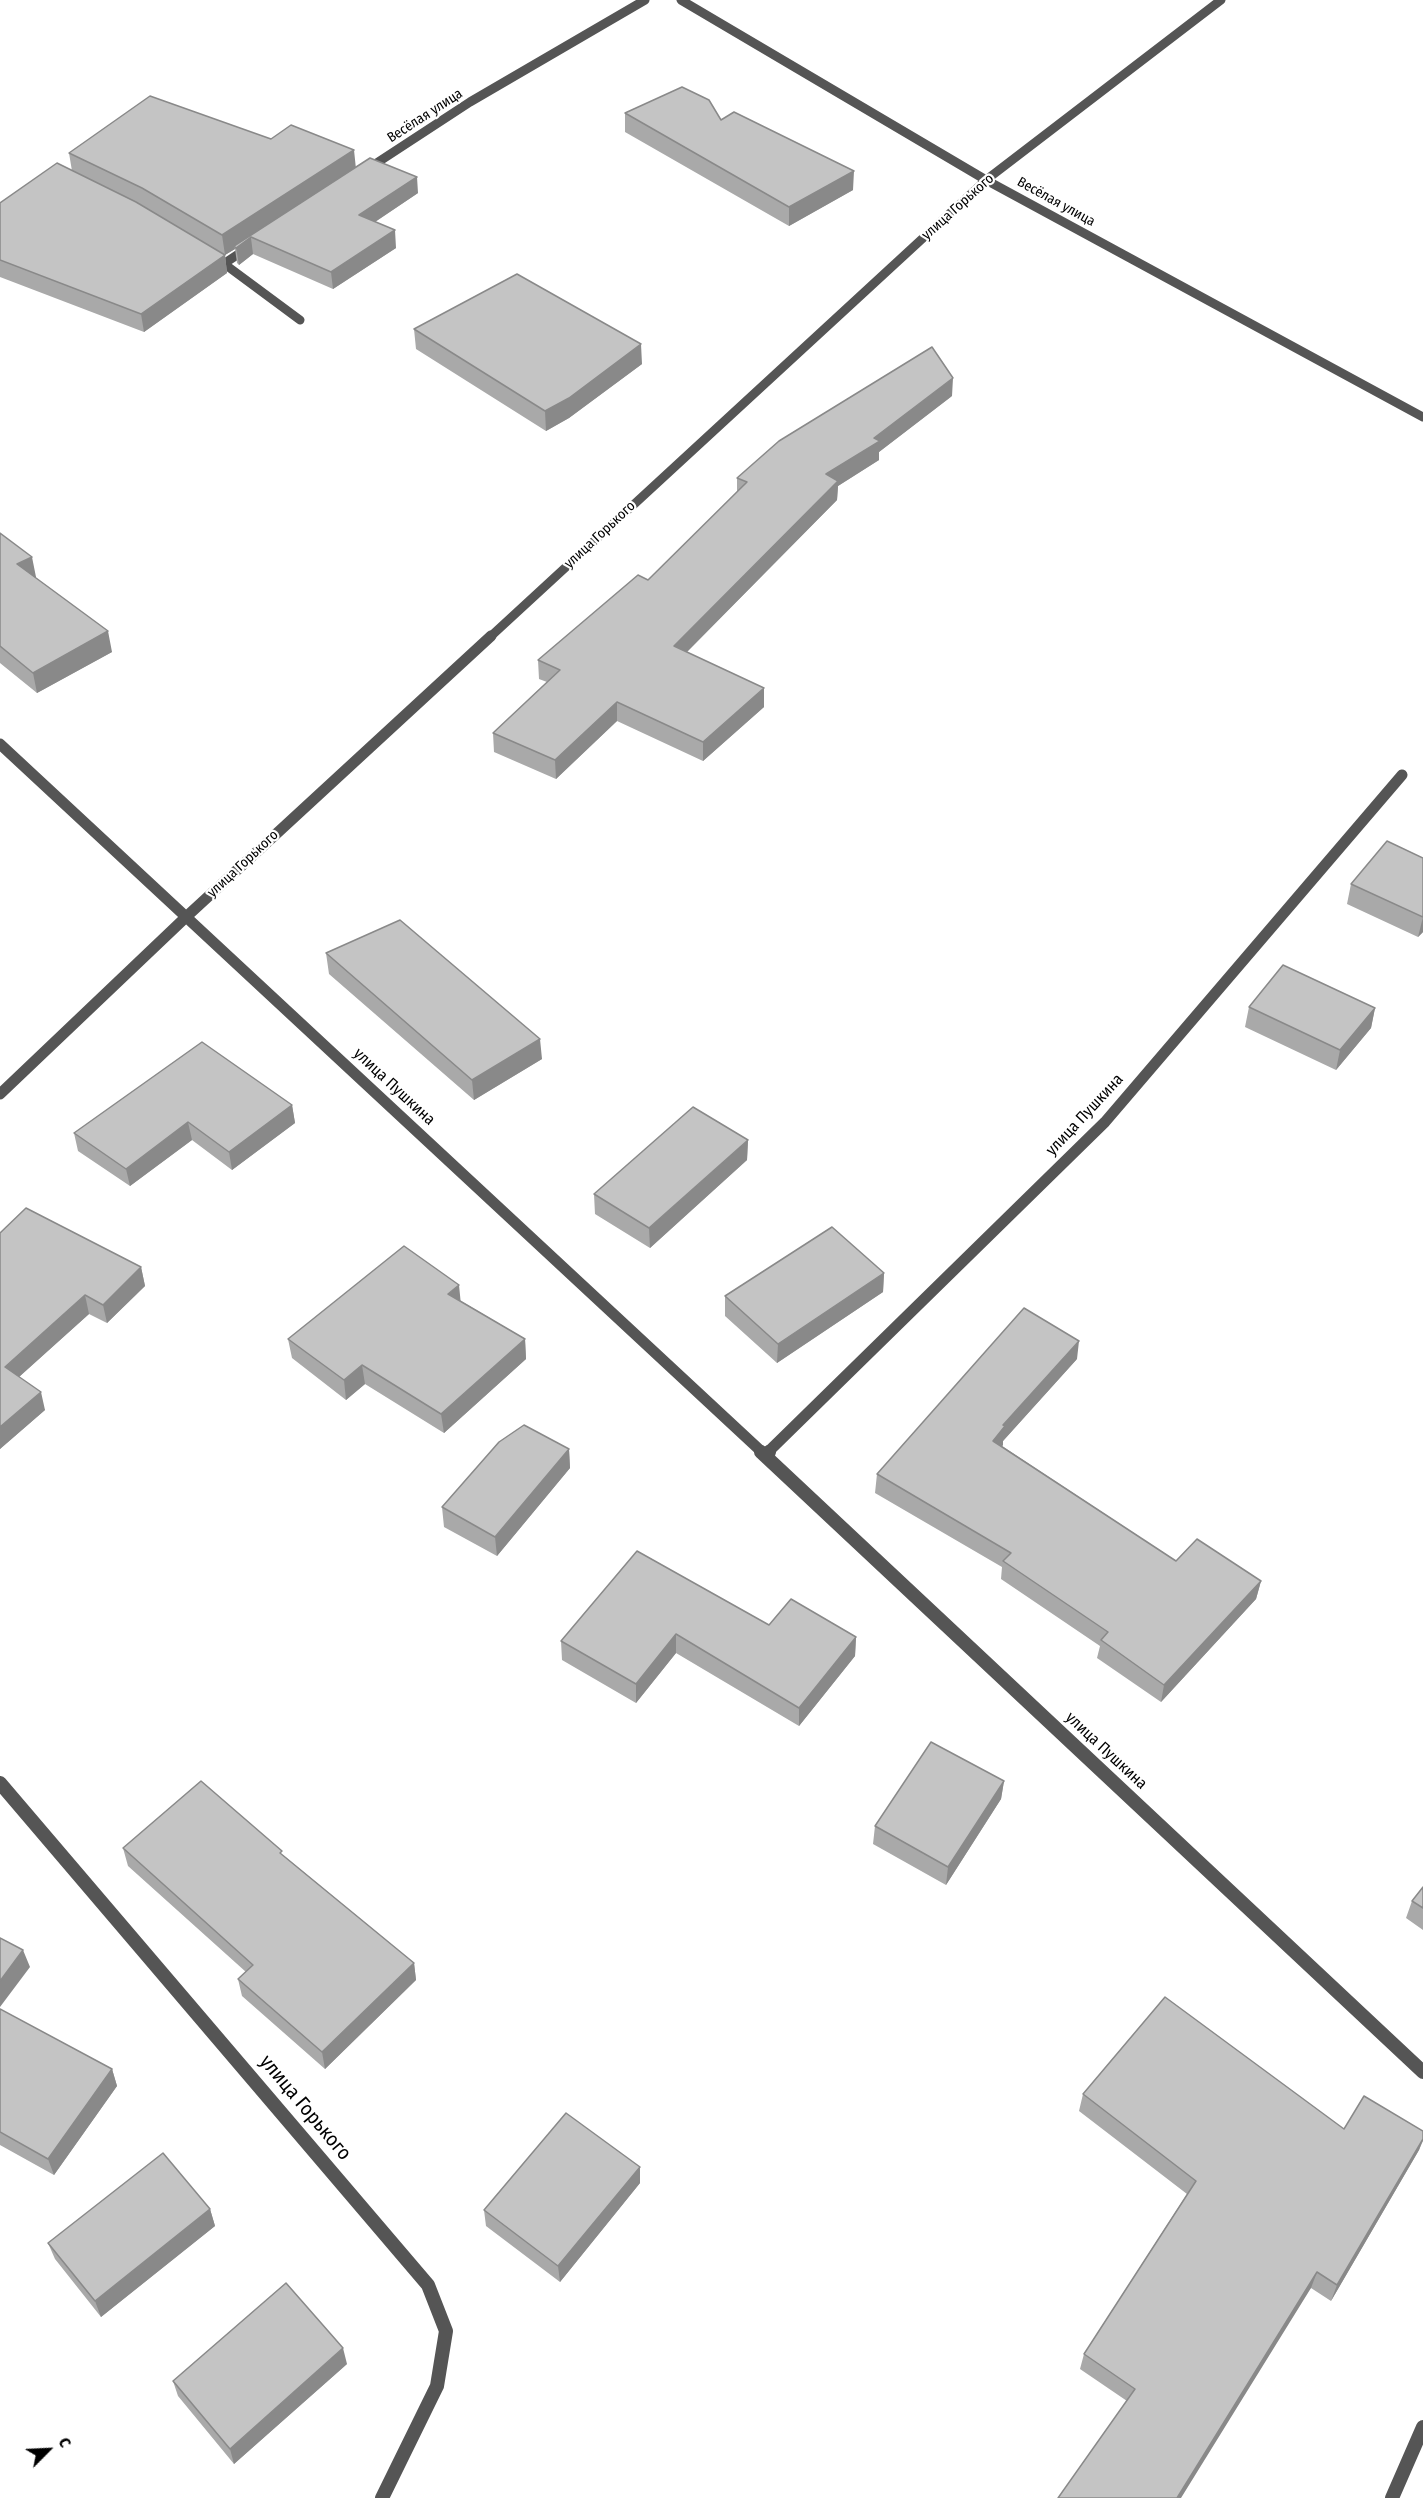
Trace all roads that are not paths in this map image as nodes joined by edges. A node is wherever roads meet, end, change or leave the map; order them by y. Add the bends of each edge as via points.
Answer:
1 (645, 0) edge
2 (681, 0) edge
3 (1221, 0) edge
4 (362, 173) edge
5 (986, 180) junction
6 (254, 244) edge
7 (206, 252) edge
8 (225, 263) junction
9 (300, 320) dead end
10 (1423, 417) edge
11 (0, 744) edge
12 (1402, 775) dead end
13 (186, 917) junction
14 (0, 1094) edge
15 (765, 1455) junction
16 (0, 1783) edge
17 (1423, 2072) edge
18 (1423, 2427) edge
19 (382, 2498) edge
20 (1392, 2498) edge

1 - 4 street, Весёлая улица via 470,102
2 - 5 street, Весёлая улица
3 - 5 street, улица Горького
5 - 10 street, Весёлая улица
5 - 13 street, улица Горького
6 - 8 street
7 - 8 street
8 - 9 street
11 - 13 street, улица Пушкина
12 - 15 street, улица Пушкина via 1105,1122
13 - 14 street, улица Горького
13 - 15 street, улица Пушкина
15 - 17 street, улица Пушкина
16 - 19 street, улица Горького via 428,2285 446,2331 437,2386
18 - 20 street

